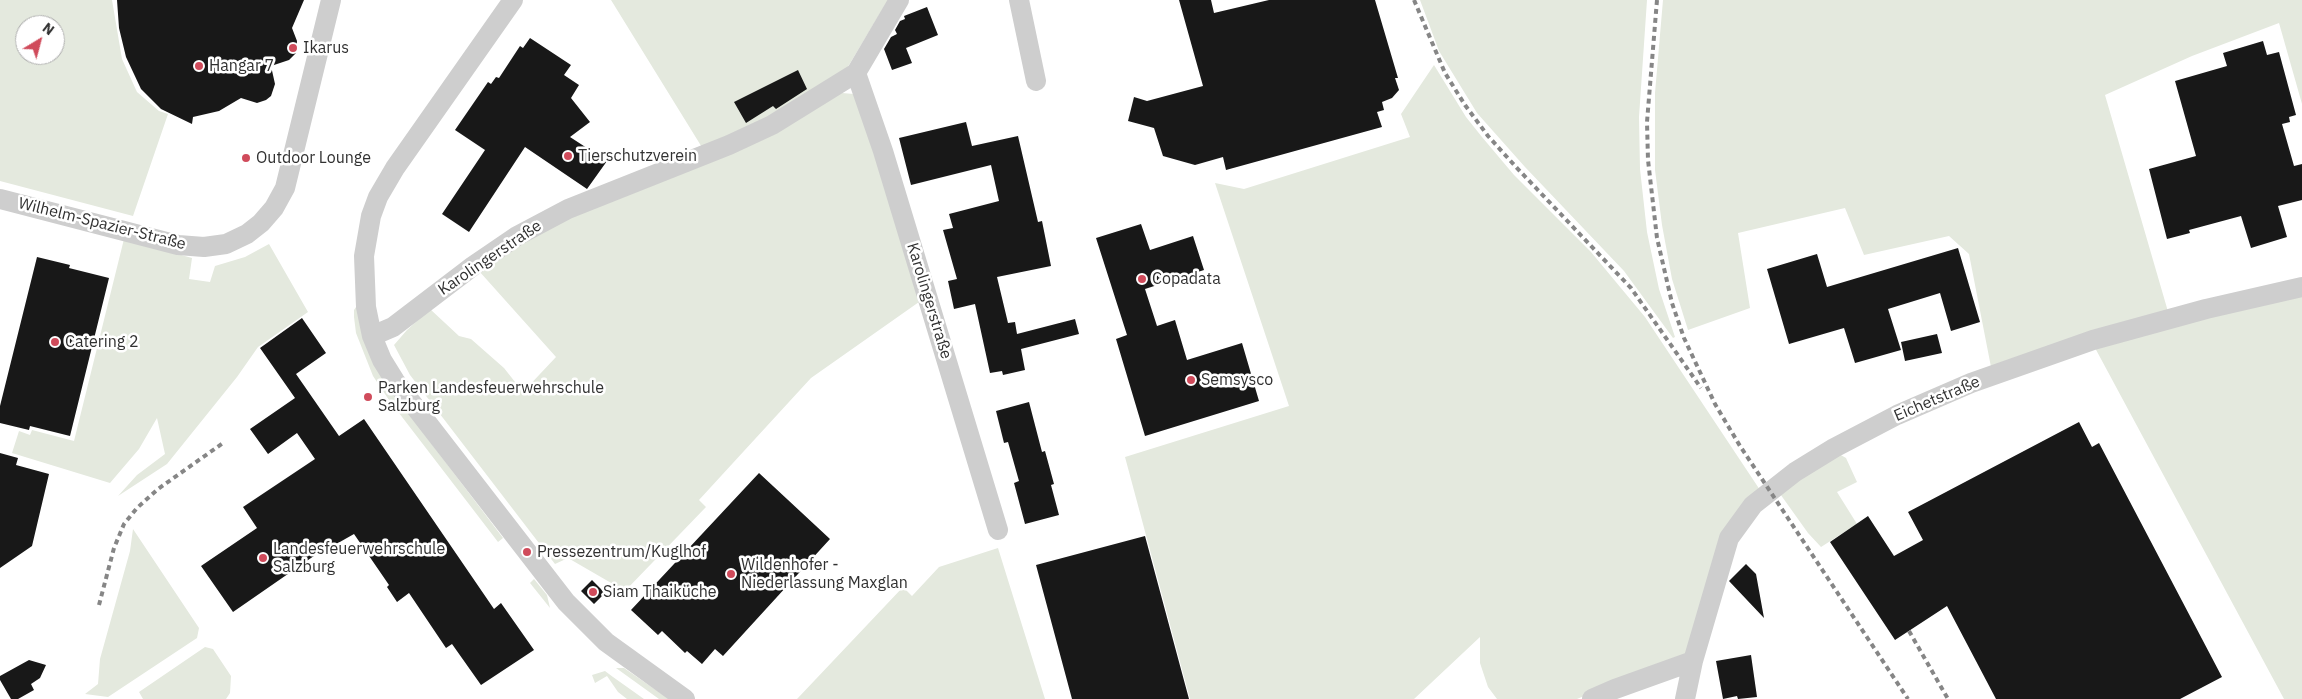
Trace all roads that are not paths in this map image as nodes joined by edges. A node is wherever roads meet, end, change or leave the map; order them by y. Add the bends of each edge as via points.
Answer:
1 (331, 0) edge
2 (514, 0) edge
3 (900, 0) edge
4 (1019, 0) edge
5 (856, 73) junction
6 (1036, 81) dead end
7 (0, 199) edge
8 (2302, 287) edge
9 (372, 336) junction
10 (998, 530) dead end
11 (1693, 661) junction
12 (685, 699) edge
13 (1592, 699) edge
14 (1685, 699) edge

1 - 7 street, Wilhelm-Spazier-Straße via 285,188 274,208 247,234 226,244 204,247 178,244
2 - 9 street via 395,168 378,198 364,256 366,307
3 - 5 street, Karolingerstraße
4 - 6 street
5 - 9 street, Karolingerstraße via 772,125 729,146 568,209 525,232 473,266 393,328
5 - 10 street, Karolingerstraße via 884,151
8 - 11 street, Eichetstraße via 2093,340 1971,383 1897,415 1821,455 1753,505 1729,538
9 - 12 street via 395,381 566,602 606,642
11 - 13 street
11 - 14 street, Eichetstraße

